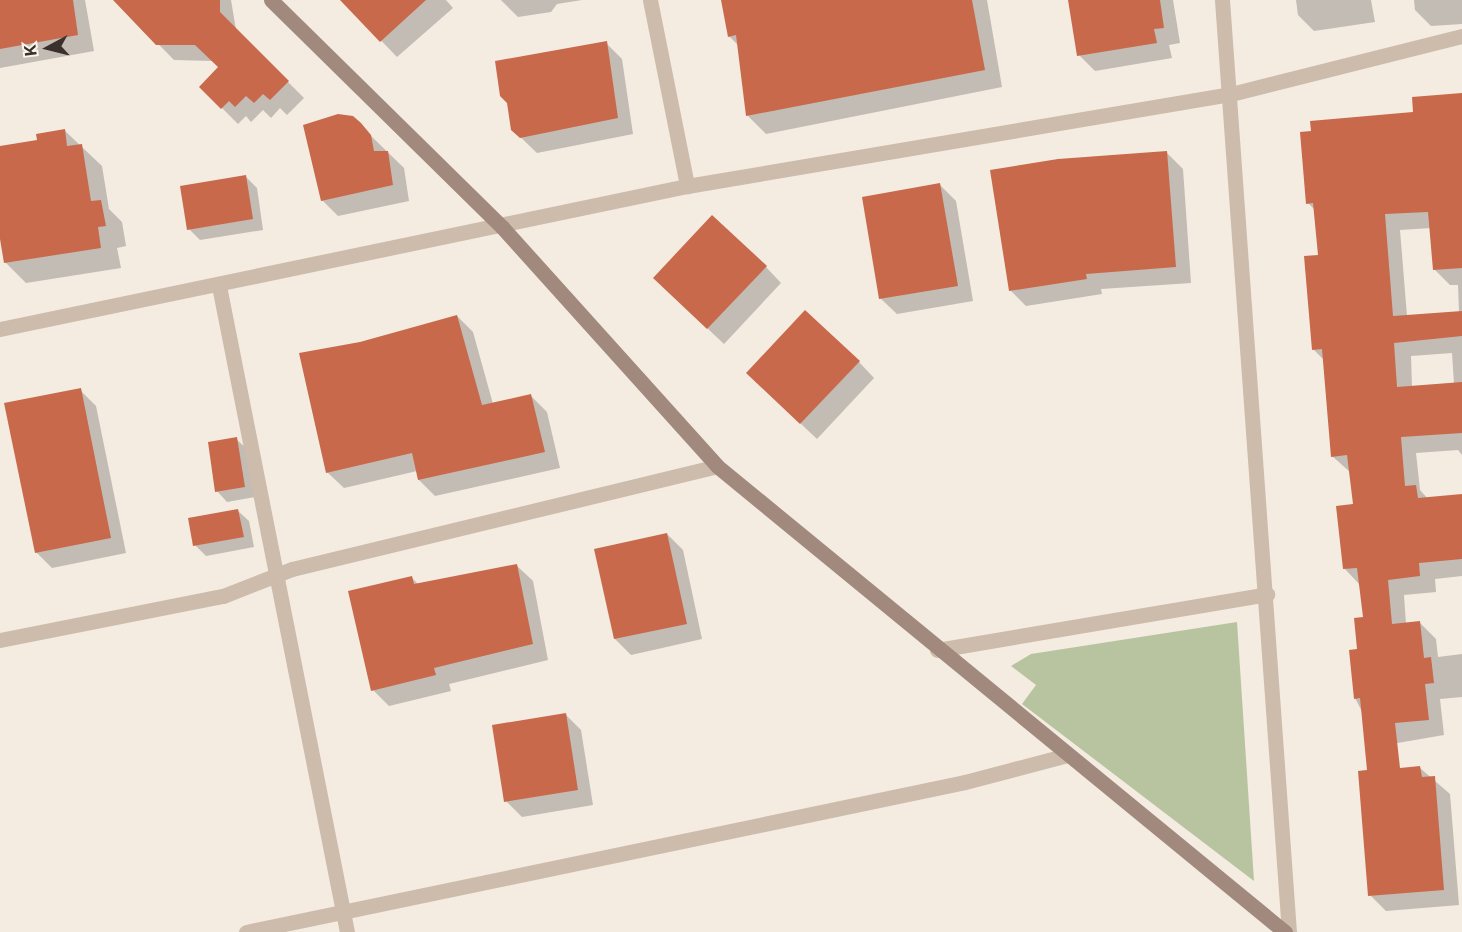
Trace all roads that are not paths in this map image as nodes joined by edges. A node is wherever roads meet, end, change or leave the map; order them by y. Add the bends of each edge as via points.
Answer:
1 (271, 0) edge
2 (650, 0) edge
3 (1222, 0) edge
4 (1462, 36) edge
5 (1231, 94) junction
6 (687, 186) junction
7 (502, 227) junction
8 (219, 286) junction
9 (0, 329) edge
10 (717, 466) junction
11 (274, 576) junction
12 (1267, 594) junction
13 (0, 640) edge
14 (937, 650) junction
15 (1067, 755) junction
16 (342, 912) junction
17 (246, 932) edge
18 (347, 932) edge
19 (1287, 932) edge

1 - 7 street
2 - 6 street
3 - 5 street
4 - 5 street
5 - 6 street
5 - 12 street
6 - 7 street
7 - 8 street
7 - 10 street
8 - 9 street
8 - 11 street
10 - 11 street
10 - 14 street
11 - 13 street via 223,596
11 - 16 street
12 - 14 street
12 - 19 street
14 - 15 street
15 - 16 street via 965,782
15 - 19 street
16 - 17 street
16 - 18 street

